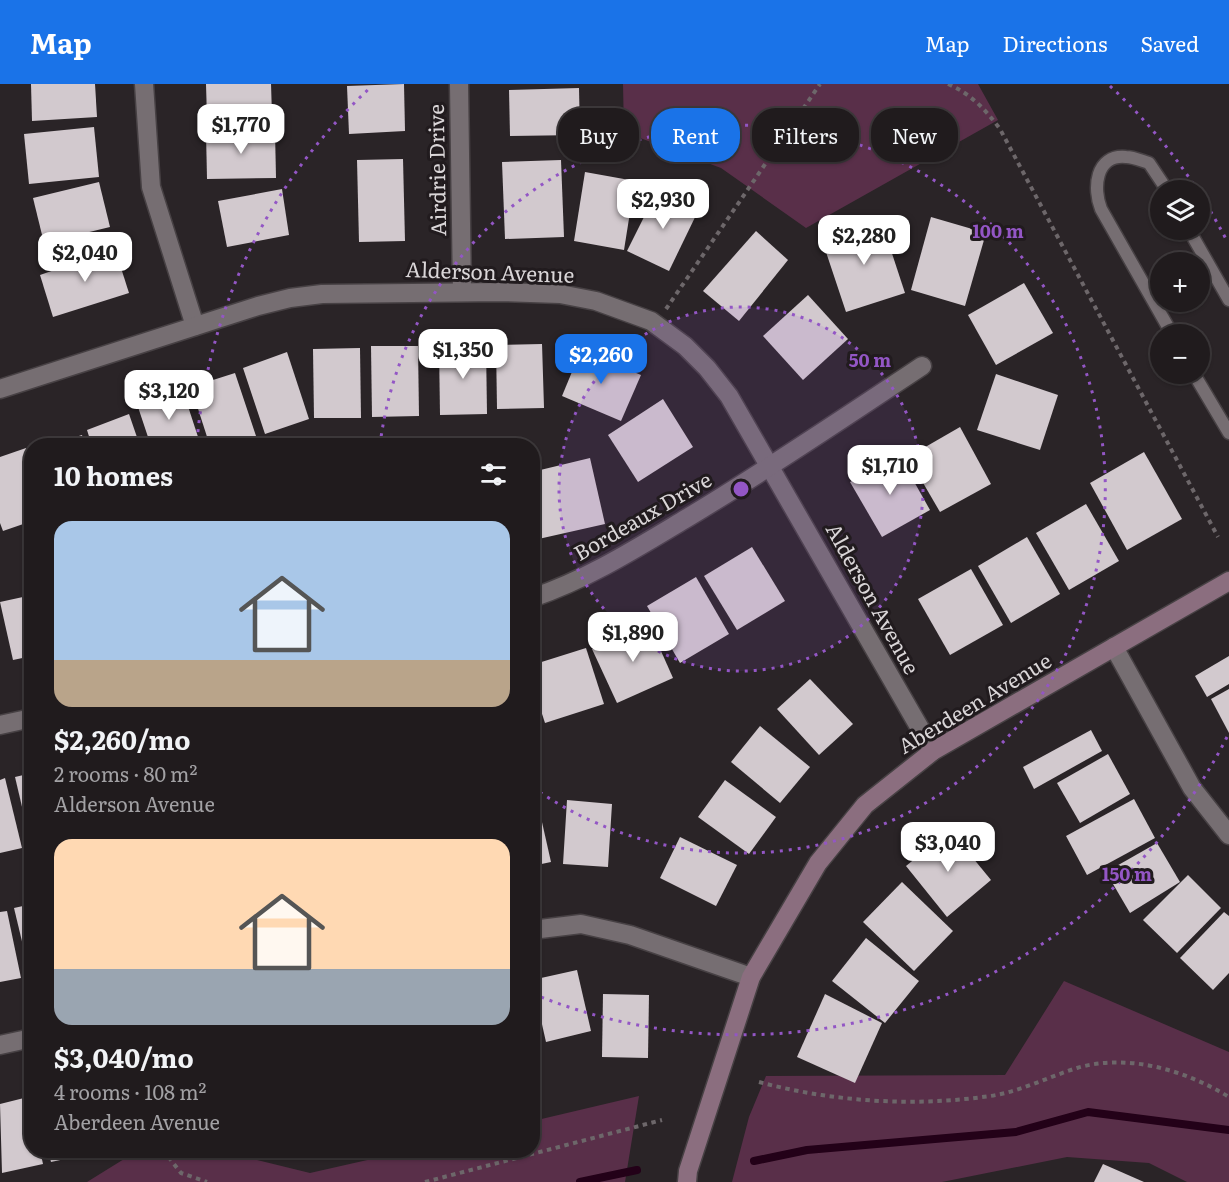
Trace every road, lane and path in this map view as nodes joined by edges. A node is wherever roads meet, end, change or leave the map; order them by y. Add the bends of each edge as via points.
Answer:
1 (144, 84) edge
2 (459, 84) edge
3 (820, 84) edge
4 (948, 84) edge
5 (1160, 180) edge
6 (1195, 240) edge
7 (462, 292) junction
8 (1229, 300) edge
9 (666, 310) dead end
10 (1166, 324) edge
11 (195, 326) junction
12 (922, 366) dead end
13 (1200, 384) edge
14 (0, 389) edge
15 (1229, 433) edge
16 (771, 468) junction
17 (1218, 537) dead end
18 (1229, 581) edge
19 (540, 595) edge
20 (1114, 647) junction
21 (24, 720) edge
22 (0, 725) edge
23 (933, 751) junction
24 (1229, 835) edge
25 (540, 929) edge
26 (751, 977) junction
27 (24, 1040) edge
28 (0, 1045) edge
29 (759, 1082) dead end
30 (1229, 1097) edge
31 (662, 1119) dead end
32 (540, 1151) edge
33 (169, 1158) edge
34 (515, 1158) edge
35 (207, 1182) edge
36 (425, 1182) edge
37 (687, 1182) edge

1 - 11 street via 151,187
2 - 7 street, Airdrie Drive
3 - 9 path
4 - 17 path via 966,92 1000,129
5 - 10 lane via 1149,163 1125,156 1109,161 1097,174 1095,195
6 - 8 lane
7 - 11 street, Alderson Avenue via 322,294 258,306
7 - 16 street, Alderson Avenue via 560,294 596,301 651,321 707,368 729,396
11 - 14 street, Alderson Avenue
12 - 16 street, Bordeaux Drive
13 - 15 lane
16 - 19 street, Bordeaux Drive via 572,584
16 - 23 street, Alderson Avenue
18 - 20 street, Aberdeen Avenue
20 - 23 street, Aberdeen Avenue
20 - 24 street via 1192,788
21 - 22 street
23 - 26 street, Aberdeen Avenue via 865,805 818,863
25 - 26 street via 581,924 630,935
26 - 37 street, Aberdeen Avenue
27 - 28 street
29 - 30 path via 847,1098 942,1100 992,1096 1079,1068 1114,1063 1150,1066 1185,1075
31 - 32 path
33 - 35 path via 181,1173
34 - 36 path

